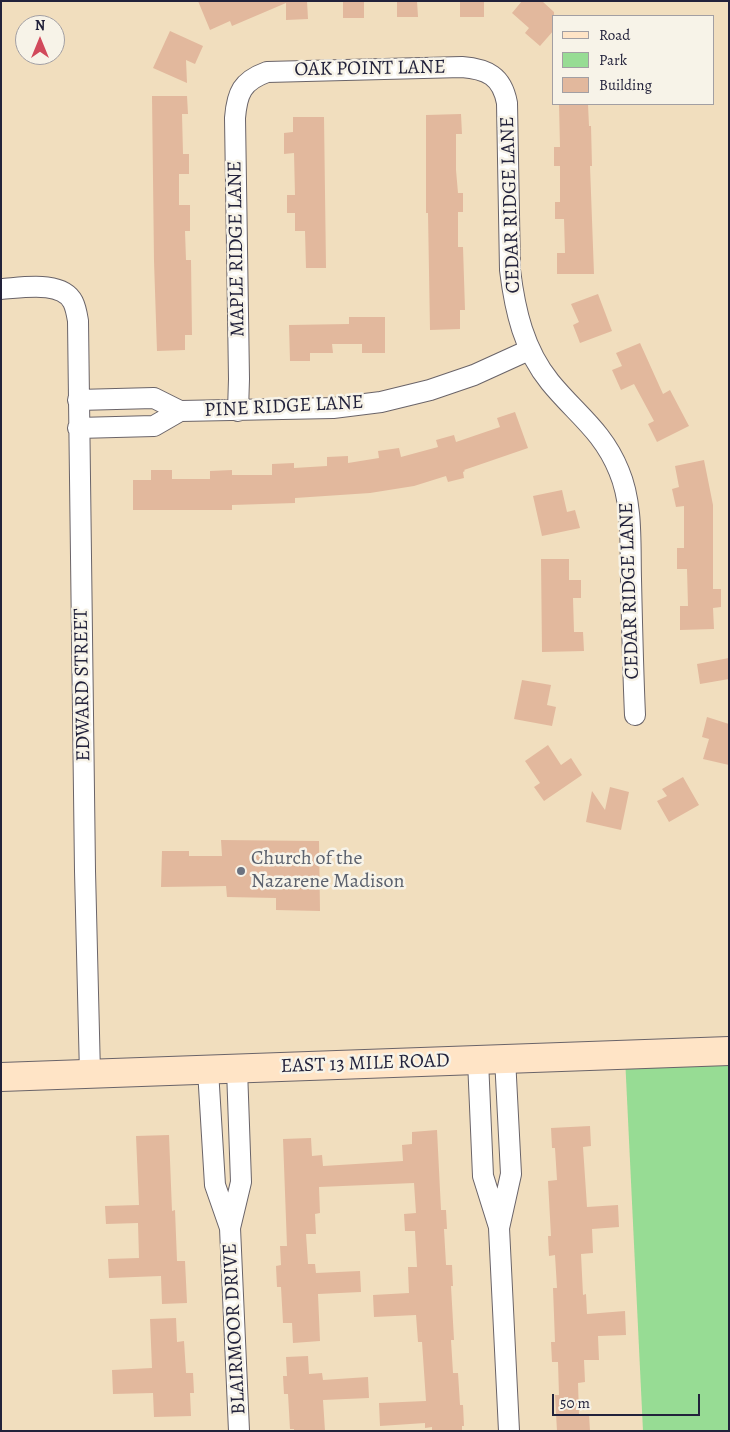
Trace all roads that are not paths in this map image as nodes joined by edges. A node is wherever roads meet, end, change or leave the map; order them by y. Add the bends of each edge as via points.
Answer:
1 (499, 82) joint
2 (242, 88) joint
3 (1, 289) edge
4 (529, 350) junction
5 (78, 400) junction
6 (180, 411) junction
7 (238, 411) junction
8 (78, 428) junction
9 (635, 716) dead end
10 (729, 1051) edge
11 (505, 1058) junction
12 (478, 1060) junction
13 (237, 1069) junction
14 (208, 1070) junction
15 (90, 1074) junction
16 (1, 1077) edge
17 (230, 1228) junction
18 (499, 1228) junction
19 (239, 1431) edge
20 (509, 1431) edge

1 - 2 street, OAK POINT LANE via 490,73 462,67 317,70 267,72 256,76
1 - 4 street, CEDAR RIDGE LANE via 504,91 508,116 510,270
2 - 7 street, MAPLE RIDGE LANE via 235,118
3 - 5 street, EDWARD STREET via 45,287 61,291 74,302 78,321
4 - 7 street, PINE RIDGE LANE via 467,378 406,397 333,408
4 - 9 street, CEDAR RIDGE LANE via 550,382 606,444 620,472 630,538
5 - 6 street, PINE RIDGE LANE via 154,398
5 - 8 street, EDWARD STREET
6 - 7 street, PINE RIDGE LANE
6 - 8 street, PINE RIDGE LANE via 154,426
8 - 15 street, EDWARD STREET
10 - 11 main road, EAST 13 MILE ROAD
11 - 12 main road, EAST 13 MILE ROAD
11 - 18 street via 511,1174
12 - 13 main road, EAST 13 MILE ROAD
12 - 18 street via 483,1176
13 - 14 main road, EAST 13 MILE ROAD
13 - 17 street, BLAIRMOOR DRIVE via 241,1182
14 - 15 main road, EAST 13 MILE ROAD
14 - 17 street, BLAIRMOOR DRIVE via 215,1185
15 - 16 main road, EAST 13 MILE ROAD
17 - 19 street, BLAIRMOOR DRIVE
18 - 20 street

